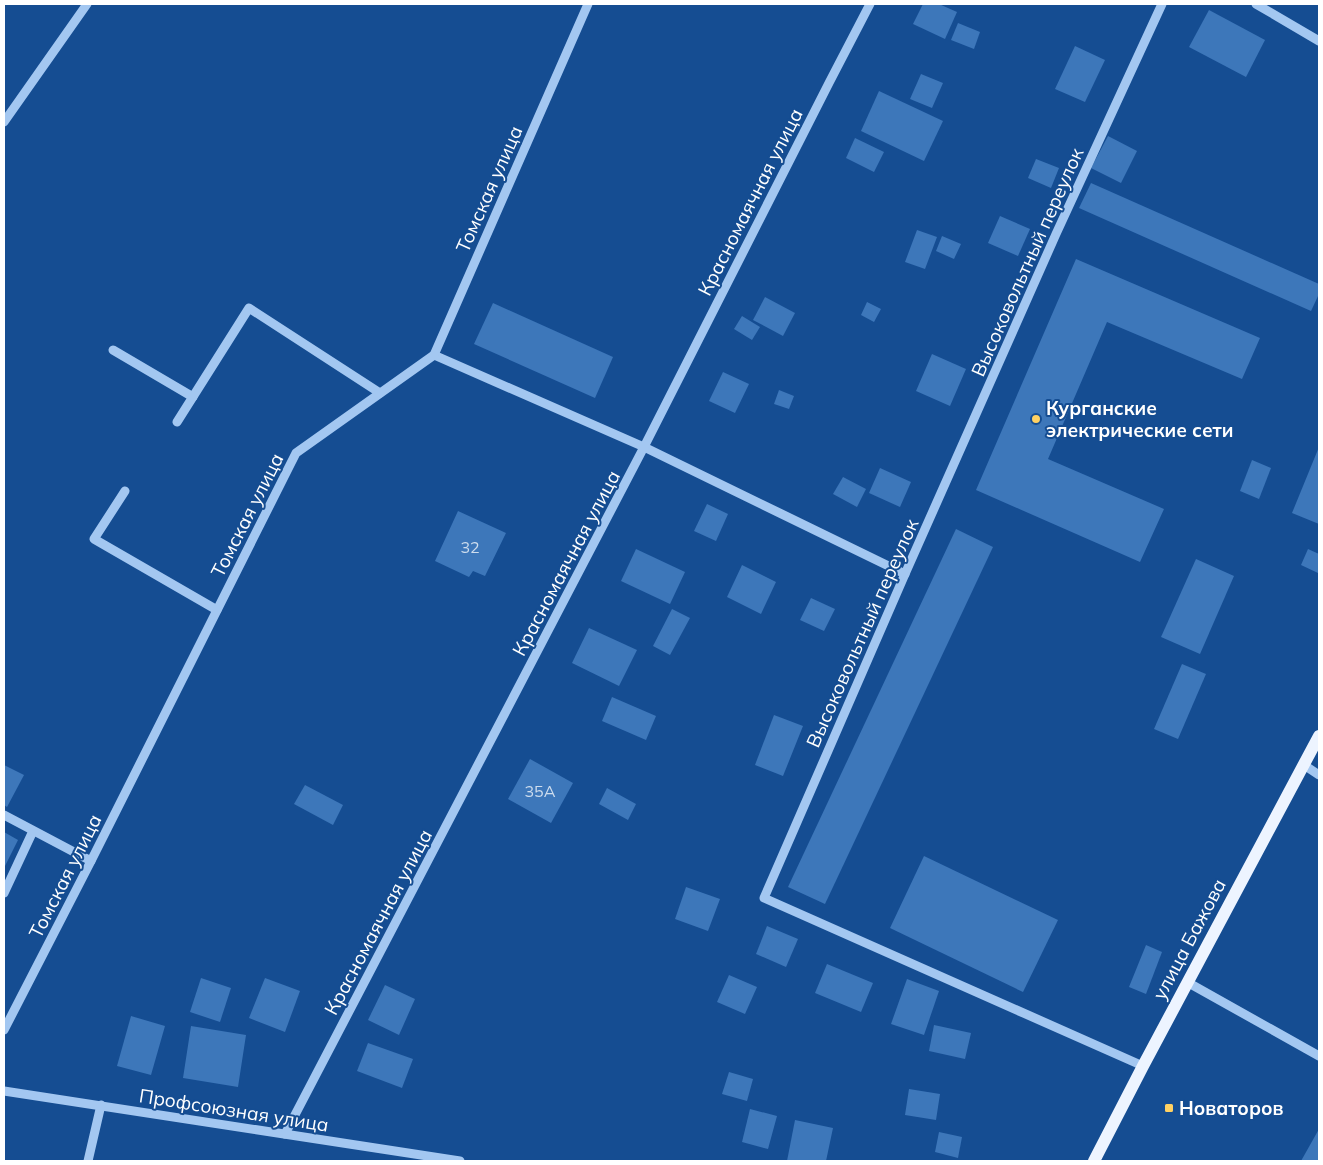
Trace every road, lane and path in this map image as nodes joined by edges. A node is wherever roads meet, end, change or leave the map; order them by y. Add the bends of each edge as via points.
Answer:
1 (87, 4) edge
2 (588, 4) edge
3 (870, 4) edge
4 (1162, 4) edge
5 (1256, 4) edge
6 (1319, 41) edge
7 (4, 122) edge
8 (113, 350) dead end
9 (434, 355) junction
10 (380, 393) junction
11 (192, 397) junction
12 (177, 422) dead end
13 (644, 447) junction
14 (125, 491) dead end
15 (904, 574) junction
16 (217, 610) junction
17 (1319, 736) edge
18 (1304, 765) junction
19 (1319, 775) edge
20 (4, 815) edge
21 (33, 831) junction
22 (91, 861) junction
23 (4, 893) edge
24 (1187, 982) junction
25 (4, 1030) edge
26 (1319, 1056) edge
27 (1143, 1066) junction
28 (4, 1091) edge
29 (101, 1105) junction
30 (285, 1134) junction
31 (88, 1161) edge
32 (460, 1161) edge
33 (1094, 1161) edge

1 - 7 street
2 - 9 street, Томская улица
3 - 13 street, Красномаячная улица
4 - 15 street, Высоковольтный переулок
5 - 6 street
8 - 11 street
9 - 10 street, Томская улица
9 - 13 street
10 - 11 street via 248,308
10 - 16 street, Томская улица via 296,453
11 - 12 street
13 - 15 street
13 - 30 street, Красномаячная улица
14 - 16 street via 94,539
15 - 27 street, Высоковольтный переулок via 764,898
16 - 22 street, Томская улица
17 - 18 main road, улица Бажова
18 - 19 street
18 - 24 main road, улица Бажова
20 - 21 street
21 - 22 street
21 - 23 street
22 - 25 street, Томская улица
24 - 26 street
24 - 27 main road, улица Бажова
27 - 33 main road, улица Бажова
28 - 29 street, Профсоюзная улица
29 - 30 street, Профсоюзная улица
29 - 31 street
30 - 32 street, Профсоюзная улица

